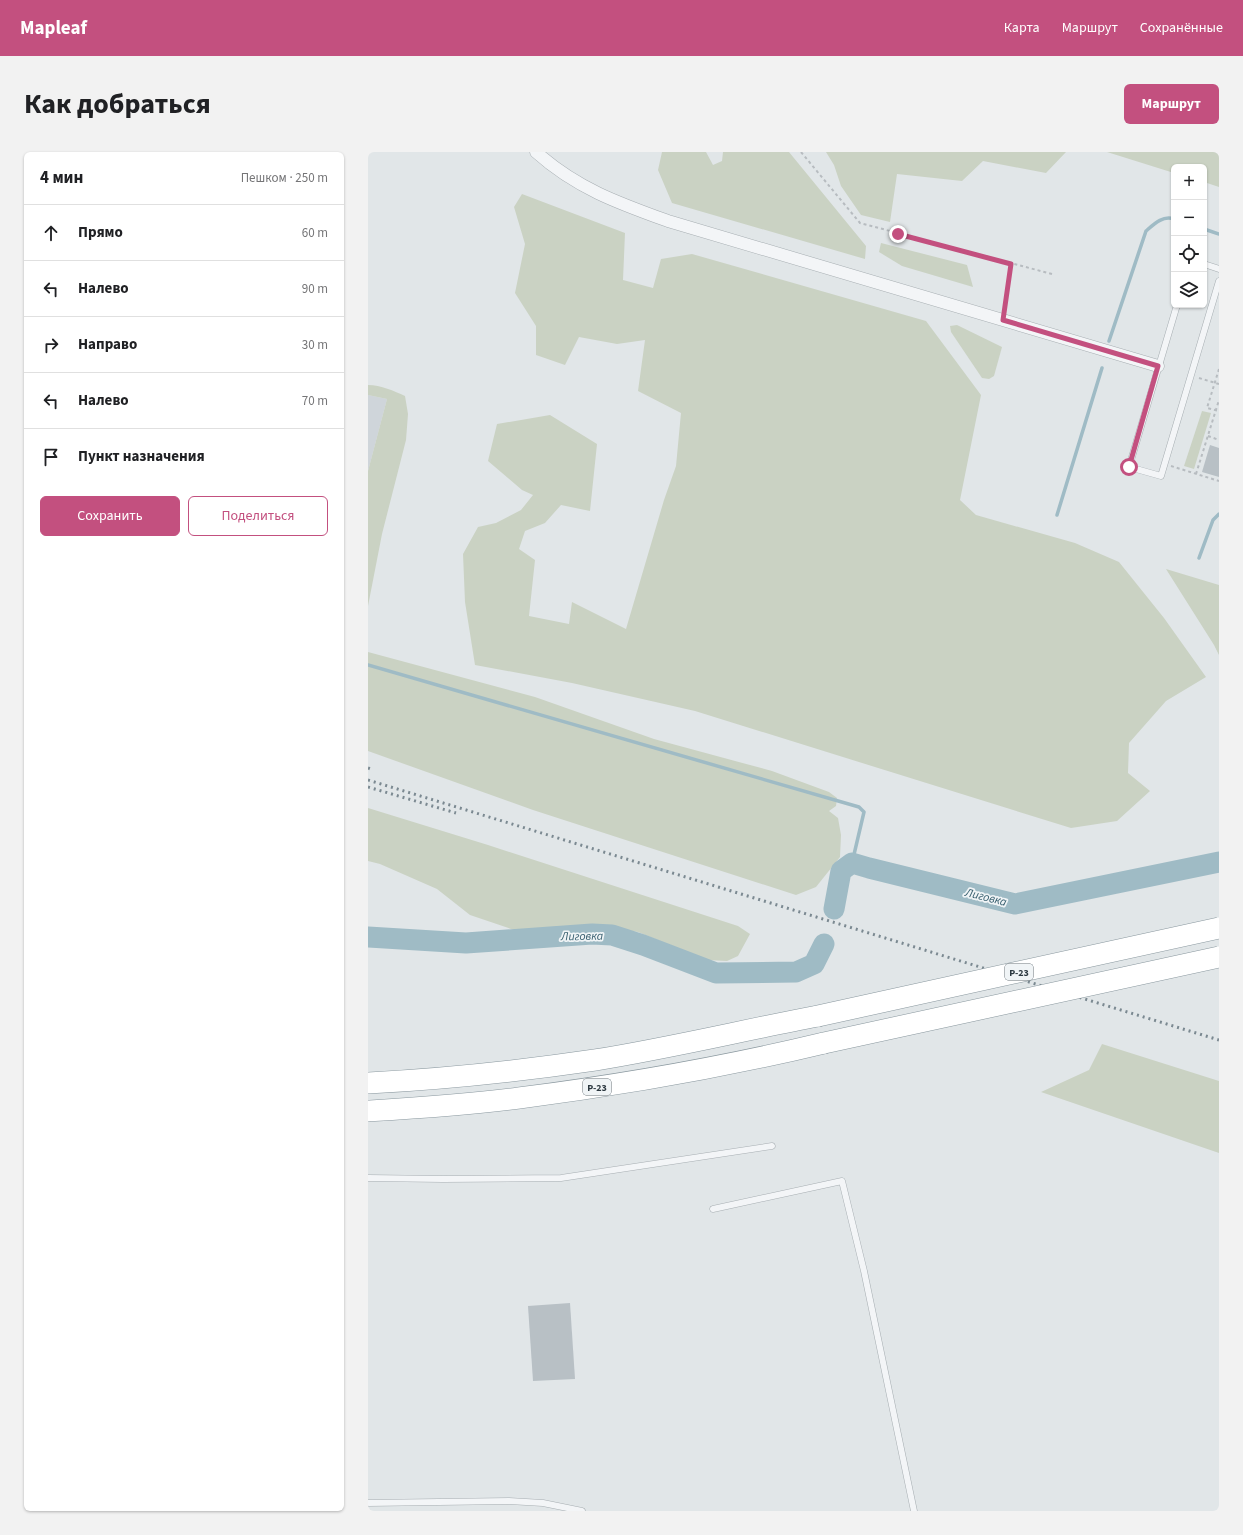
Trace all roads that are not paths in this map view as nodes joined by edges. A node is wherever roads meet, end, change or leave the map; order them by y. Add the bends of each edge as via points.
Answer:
1 (536, 152) edge
2 (1207, 265) edge
3 (1219, 269) edge
4 (1219, 281) edge
5 (1176, 308) edge
6 (1158, 366) junction
7 (1219, 928) edge
8 (1219, 958) edge
9 (368, 1083) edge
10 (368, 1111) edge
11 (772, 1146) dead end
12 (368, 1178) edge
13 (712, 1209) dead end
14 (368, 1503) edge
15 (582, 1511) edge
16 (914, 1511) edge

1 - 6 street via 554,168 589,190 668,221
2 - 3 lane
4 - 6 lane via 1161,476 1129,467
5 - 6 lane
7 - 9 highway, Р-23, bridge via 818,1016 595,1060 433,1080
8 - 10 highway, Р-23, bridge via 769,1056 518,1098
11 - 12 lane via 561,1178
13 - 16 lane via 842,1181 864,1271
14 - 15 lane via 509,1501 543,1503

